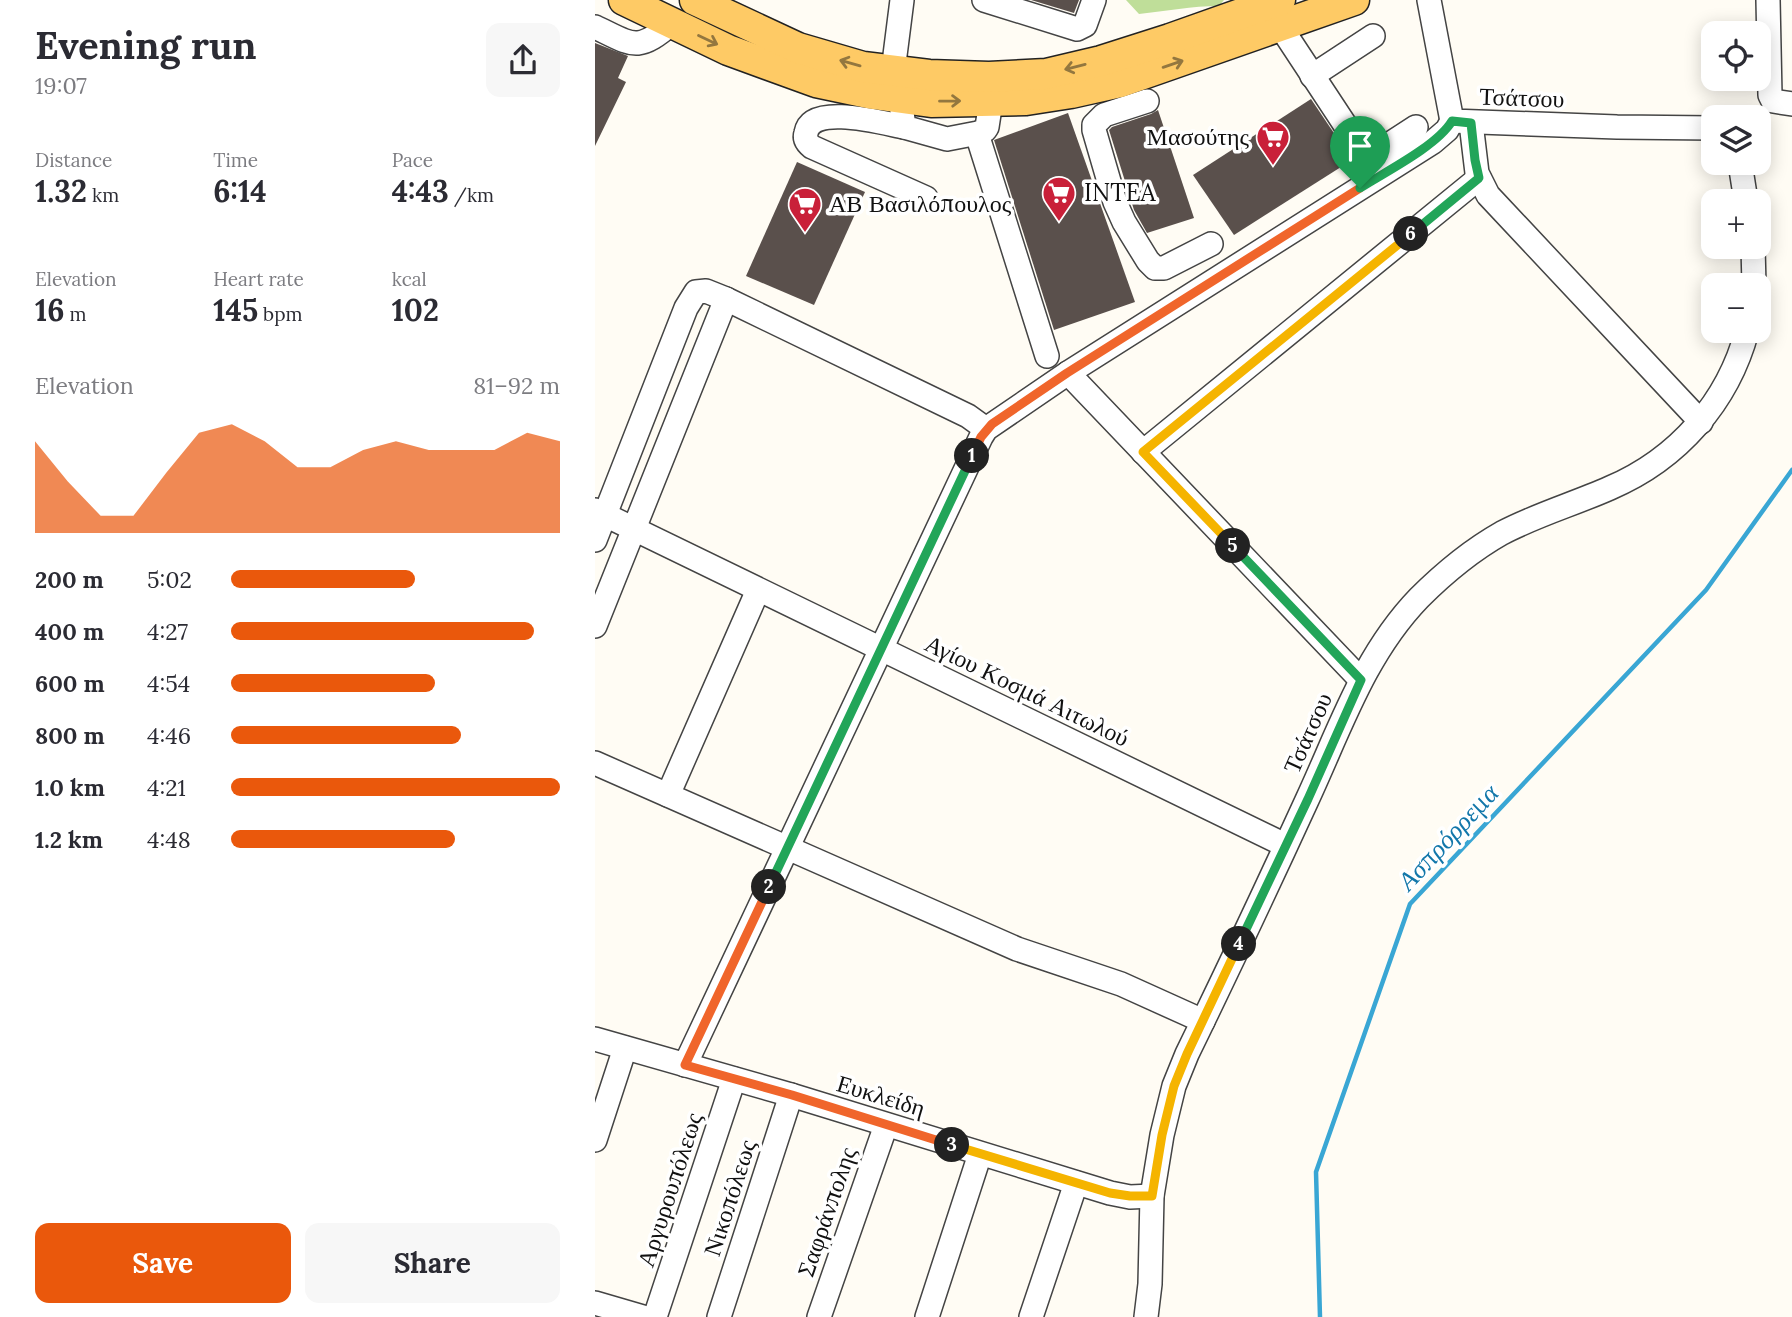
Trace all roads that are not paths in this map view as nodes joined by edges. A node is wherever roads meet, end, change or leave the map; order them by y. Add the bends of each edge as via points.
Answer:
1 (695, 0) edge
2 (902, 0) edge
3 (984, 0) edge
4 (1094, 0) edge
5 (1354, 0) edge
6 (1429, 0) edge
7 (1768, 0) edge
8 (626, 1) edge
9 (1280, 13) edge
10 (672, 23) junction
11 (595, 27) edge
12 (1373, 36) dead end
13 (625, 41) junction
14 (1312, 76) junction
15 (899, 99) junction
16 (1104, 100) junction
17 (991, 101) junction
18 (1147, 101) dead end
19 (1792, 104) edge
20 (1461, 122) junction
21 (1416, 127) dead end
22 (1701, 128) edge
23 (977, 134) junction
24 (1479, 178) junction
25 (926, 198) dead end
26 (1211, 244) dead end
27 (726, 299) junction
28 (1743, 343) edge
29 (1047, 356) dead end
30 (1067, 373) junction
31 (1700, 422) junction
32 (986, 429) junction
33 (1143, 452) junction
34 (600, 513) edge
35 (634, 529) junction
36 (595, 540) edge
37 (758, 590) junction
38 (595, 626) edge
39 (880, 649) junction
40 (1361, 680) junction
41 (595, 763) edge
42 (668, 795) junction
43 (1285, 845) junction
44 (787, 848) junction
45 (1203, 1021) junction
46 (595, 1039) edge
47 (625, 1048) junction
48 (685, 1065) junction
49 (734, 1079) junction
50 (792, 1095) junction
51 (886, 1125) junction
52 (595, 1140) edge
53 (980, 1154) junction
54 (1076, 1183) junction
55 (1152, 1196) junction
56 (595, 1303) edge
57 (643, 1317) edge
58 (655, 1317) edge
59 (719, 1317) edge
60 (819, 1317) edge
61 (927, 1317) edge
62 (1031, 1317) edge
63 (1146, 1317) edge

15 -> 1 main road via 863,67 797,48
2 - 15 street
3 - 4 street via 1077,29 1085,24
5 - 9 main road
6 - 20 street, Τσάτσου
7 - 19 street via 1770,95 1773,101
8 - 10 main road
8 - 13 street
9 - 14 street
9 -> 15 main road via 1045,74 929,75
16 -> 9 main road via 1119,82
10 - 13 street via 647,42
10 -> 15 main road via 728,50 816,82
11 - 13 street
12 - 14 street
14 - 21 street via 1363,152 1377,153
15 -> 17 main road
15 - 23 street via 947,139
15 - 25 street via 818,119 811,122 805,137 812,147
16 - 17 main road via 1071,93
16 - 18 street
16 - 26 street via 1094,130 1115,202 1151,266 1164,268
17 - 23 street via 987,127
20 - 22 street, Τσάτσου
20 - 24 street
20 - 30 street
23 - 29 street
24 - 31 street via 1497,206
24 - 33 street
27 - 32 street via 968,416
27 - 34 street via 706,290 692,296
27 - 35 street
28 - 31 street, Τσάτσου via 1727,384
30 - 32 street
30 - 33 street
31 - 40 street, Τσάτσου via 1665,456 1634,477 1520,525 1468,555 1403,616
32 - 39 street
33 - 40 street
34 - 35 street, Αγίου Κοσμά Αιτωλού
34 - 36 street
35 - 37 street, Αγίου Κοσμά Αιτωλού
35 - 38 street
37 - 39 street, Αγίου Κοσμά Αιτωλού
37 - 42 street
39 - 43 street, Αγίου Κοσμά Αιτωλού
39 - 44 street
40 - 43 street, Τσάτσου
41 - 42 street
42 - 44 street
43 - 45 street, Τσάτσου
44 - 45 street via 1017,949 1121,985
44 - 48 street
45 - 55 street, Τσάτσου via 1174,1086
46 - 47 street, Ευκλείδη
47 - 48 street, Ευκλείδη
47 - 52 street
48 - 49 street, Ευκλείδη
49 - 50 street, Ευκλείδη
49 - 58 street, Αργυρουπόλεως
50 - 51 street, Ευκλείδη
50 - 59 street, Νικοπόλεως
51 - 53 street, Ευκλείδη
51 - 60 street, Σαφράνπολης
53 - 54 street, Ευκλείδη
53 - 61 street
54 - 55 street, Ευκλείδη via 1130,1196
54 - 62 street
55 - 63 street, Τσάτσου
56 - 57 street

